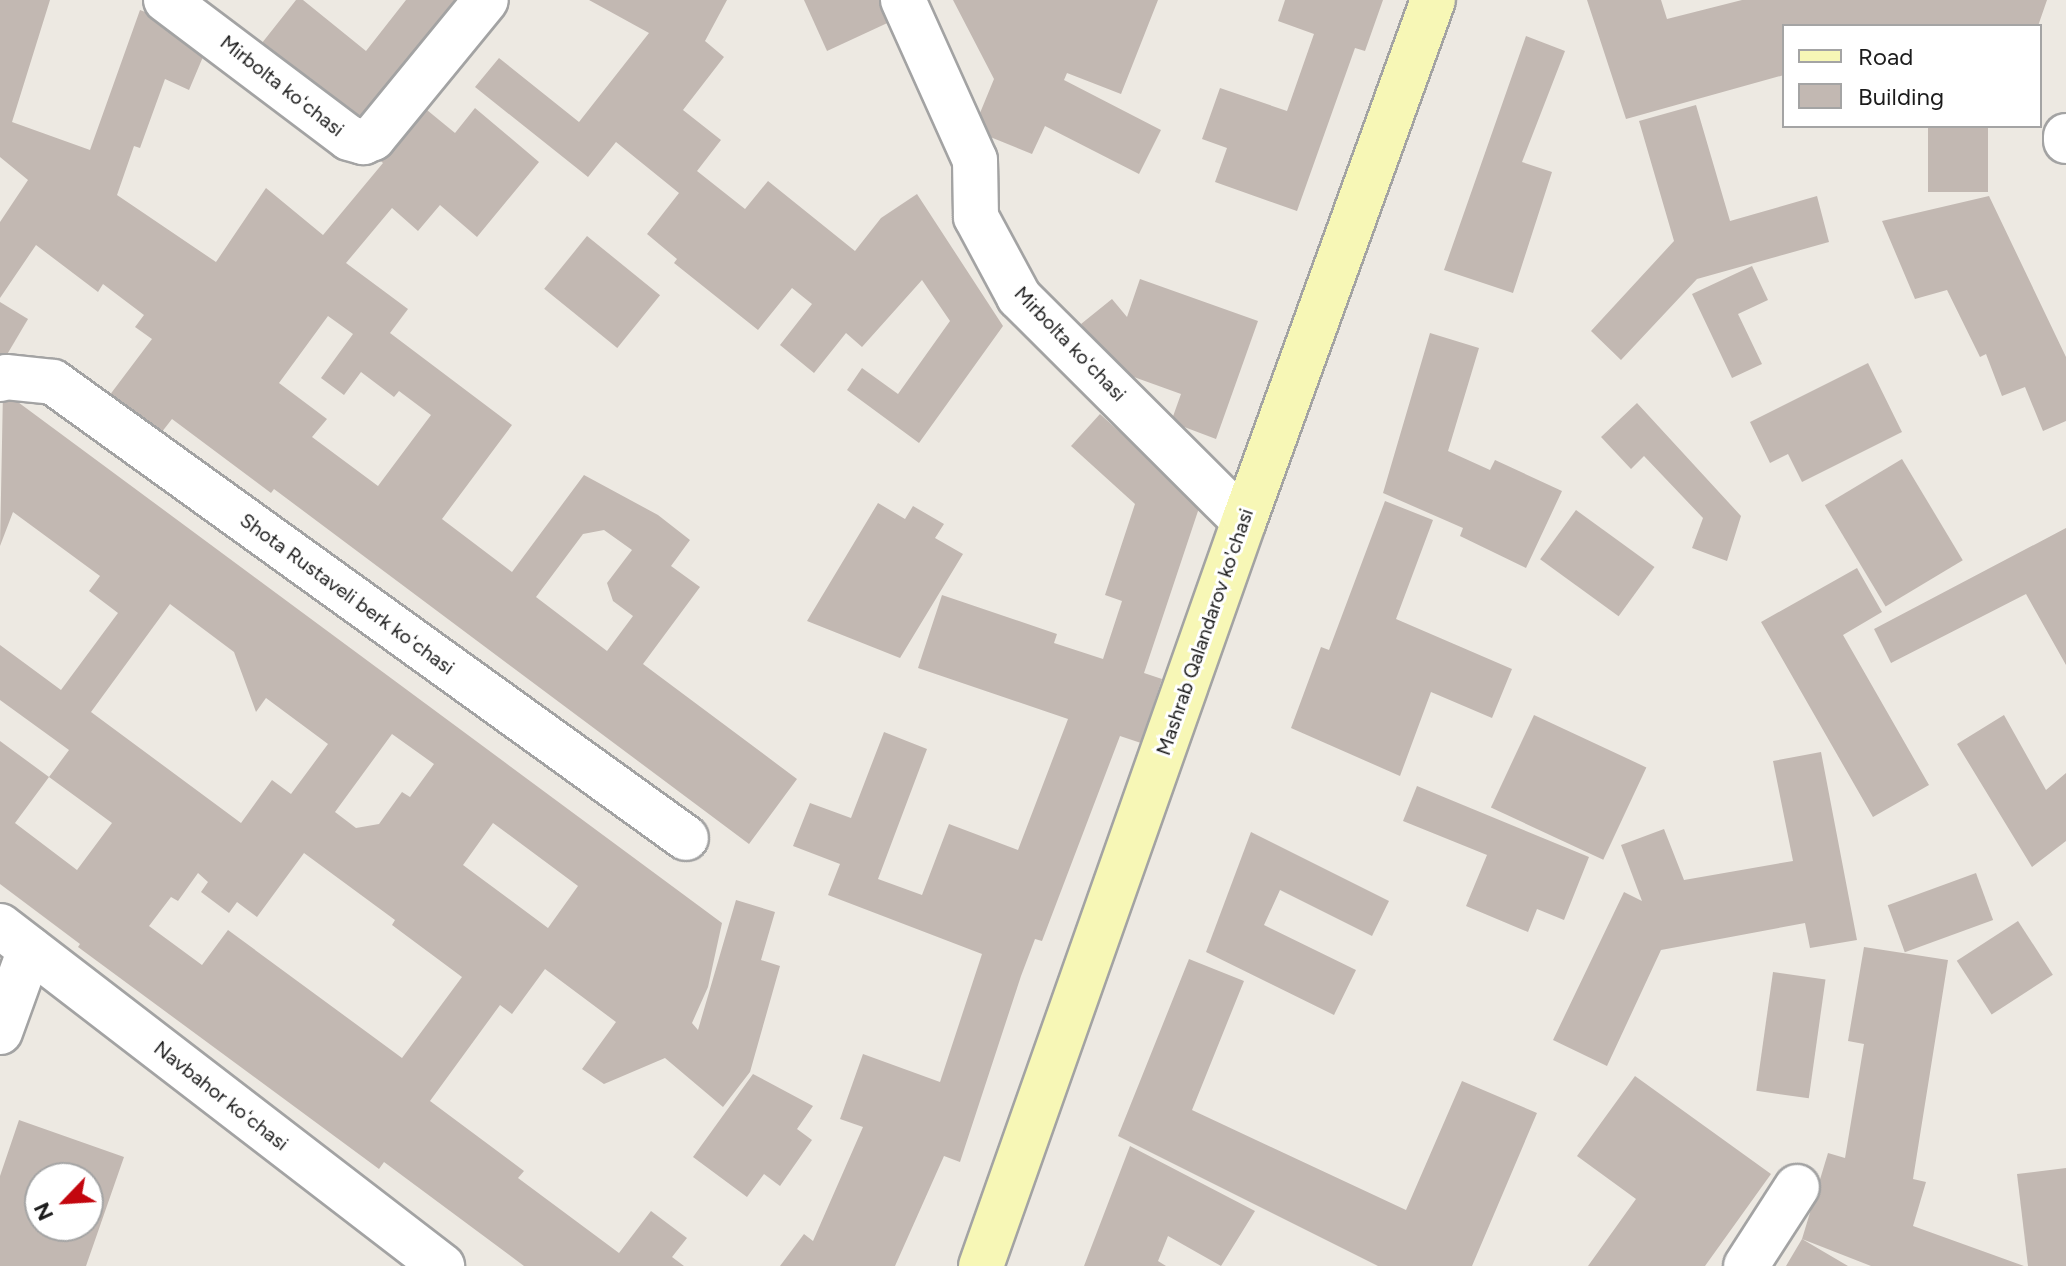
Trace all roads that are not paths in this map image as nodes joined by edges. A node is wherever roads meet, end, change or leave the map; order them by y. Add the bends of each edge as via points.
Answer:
1 (166, 0) edge
2 (486, 0) edge
3 (903, 0) edge
4 (1433, 0) edge
5 (0, 379) edge
6 (1244, 521) junction
7 (686, 838) dead end
8 (15, 937) edge
9 (0, 1032) edge
10 (1797, 1187) dead end
11 (432, 1263) edge
12 (981, 1266) edge
13 (1746, 1266) edge

1 - 2 street, Mirbolta koʻchasi via 349,138 363,142 373,138
3 - 6 street, Mirbolta koʻchasi via 975,160 976,217 1019,297
4 - 6 main road, Mashrab Qalandarov ko'chasi
5 - 7 street, Shota Rustaveli berk koʻchasi via 53,382
6 - 12 main road, Mashrab Qalandarov ko'chasi
8 - 9 street
8 - 11 street, Navbahor koʻchasi
10 - 13 street

